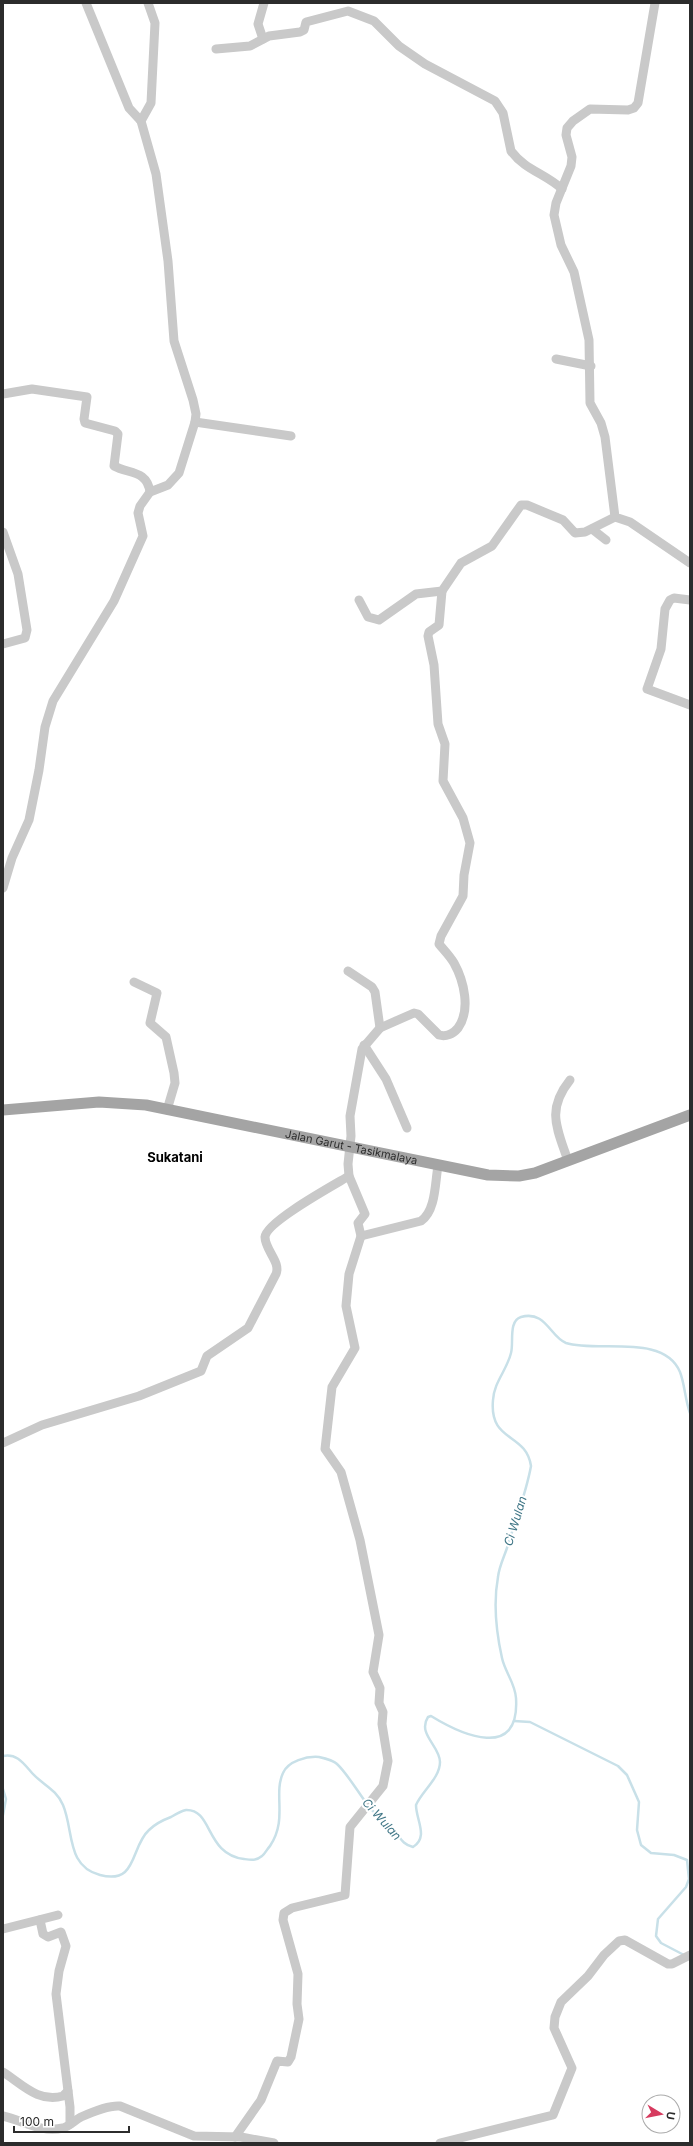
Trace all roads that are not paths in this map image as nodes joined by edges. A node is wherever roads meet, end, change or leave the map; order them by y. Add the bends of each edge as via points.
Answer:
1 (86, 3) edge
2 (148, 3) edge
3 (264, 3) edge
4 (655, 3) edge
5 (263, 39) junction
6 (216, 49) dead end
7 (141, 121) junction
8 (562, 188) junction
9 (556, 359) dead end
10 (591, 366) junction
11 (3, 394) edge
12 (195, 422) junction
13 (291, 436) dead end
14 (150, 492) junction
15 (615, 517) junction
16 (592, 529) junction
17 (3, 532) edge
18 (606, 540) dead end
19 (690, 563) edge
20 (442, 591) junction
21 (360, 600) dead end
22 (690, 600) edge
23 (3, 644) edge
24 (690, 705) edge
25 (3, 888) edge
26 (348, 971) dead end
27 (134, 982) dead end
28 (380, 1028) junction
29 (364, 1045) junction
30 (570, 1080) dead end
31 (3, 1110) edge
32 (167, 1110) junction
33 (690, 1115) edge
34 (407, 1128) dead end
35 (349, 1146) junction
36 (568, 1162) junction
37 (438, 1166) junction
38 (349, 1176) junction
39 (361, 1236) junction
40 (3, 1442) edge
41 (58, 1915) dead end
42 (40, 1920) junction
43 (3, 1929) edge
44 (686, 1957) edge
45 (3, 2072) edge
46 (68, 2091) junction
47 (3, 2116) edge
48 (70, 2124) junction
49 (235, 2136) junction
50 (194, 2140) edge
51 (274, 2143) edge
52 (440, 2143) edge

1 - 7 street via 129,108
2 - 7 street via 155,23 151,103
3 - 5 street via 258,24
4 - 8 street via 638,103 628,110 590,109 573,121 566,134 572,157 571,166
5 - 6 street via 250,46
5 - 8 street via 284,32 302,31 306,22 342,11 365,16 374,21 399,46 425,64 494,101 503,113 514,155 533,172
7 - 12 street via 156,174 168,261 174,341 193,400
8 - 10 street via 554,215 556,228 574,272 589,340
9 - 10 street
10 - 15 street via 590,403 605,437
11 - 14 street via 32,389 87,397 84,419 86,423 118,434 114,466 146,480
12 - 13 street
12 - 14 street via 176,477 168,486
14 - 25 street via 138,513 143,536 114,601 53,701 45,726 29,820 12,858
15 - 16 street
15 - 19 street via 630,522
16 - 18 street
16 - 20 street via 575,534 563,520 527,505 520,505 492,546 461,563
17 - 23 street via 18,574 27,630 25,638
20 - 21 street via 416,594 379,620 368,617
20 - 28 street via 439,625 429,632 428,636 434,665 438,724 445,744 443,781 463,818 470,843 463,896 439,944 456,967 465,1010 457,1029 444,1036 433,1030 416,1013
22 - 24 street via 674,598 667,604 663,616 664,628 660,649 647,689
26 - 28 street via 372,987
27 - 32 street via 157,993 150,1023 168,1040 175,1078
28 - 29 street
29 - 34 street via 386,1079
29 - 35 street via 350,1116
30 - 36 street via 559,1096 554,1114
31 - 32 main road, Jalan Garut - Tasikmalaya via 116,1102
32 - 35 main road, Jalan Garut - Tasikmalaya
33 - 36 main road, Jalan Garut - Tasikmalaya
35 - 37 main road, Jalan Garut - Tasikmalaya
35 - 38 street
36 - 37 main road, Jalan Garut - Tasikmalaya via 519,1176 488,1175
37 - 39 street via 426,1217 421,1221
38 - 39 street via 364,1212 364,1217 358,1223
38 - 40 street via 269,1227 266,1241 278,1268 276,1274 248,1328 207,1356 200,1371 139,1396 42,1425
39 - 49 street via 349,1274 346,1306 355,1350 332,1387 325,1449 341,1472 352,1506 379,1635 373,1672 380,1688 379,1703 383,1712 382,1724 388,1761 386,1781 350,1827 345,1895 292,1908 284,1914 283,1920 298,1974 299,2019 291,2057 289,2062 277,2061 261,2100
41 - 42 street
42 - 43 street
42 - 46 street via 43,1934 48,1937 61,1932 66,1946 56,1994
44 - 52 street via 668,1964 627,1940 619,1941 604,1955 584,1981 567,1995 556,2013 554,2028 572,2068 553,2115
45 - 46 street via 28,2091 47,2097 63,2096
46 - 48 street
47 - 48 street via 40,2129 64,2128
48 - 50 street via 110,2106 120,2106
49 - 50 street
49 - 51 street

